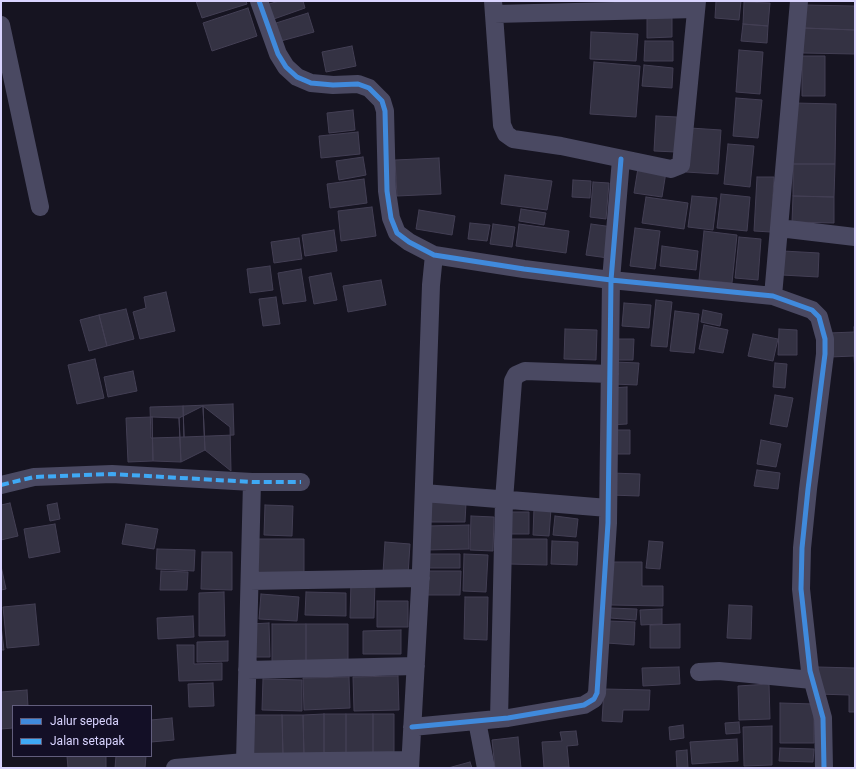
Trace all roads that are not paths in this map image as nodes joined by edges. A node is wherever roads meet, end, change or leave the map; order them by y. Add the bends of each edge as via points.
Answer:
1 (259, 1) edge
2 (799, 1) edge
3 (697, 5) edge
4 (494, 7) edge
5 (1, 25) edge
6 (621, 159) junction
7 (40, 207) dead end
8 (778, 228) junction
9 (855, 237) edge
10 (434, 255) junction
11 (611, 280) junction
12 (773, 296) junction
13 (610, 374) junction
14 (252, 482) junction
15 (301, 482) dead end
16 (1, 485) edge
17 (424, 493) junction
18 (504, 500) junction
19 (608, 508) junction
20 (421, 578) junction
21 (250, 581) junction
22 (416, 666) junction
23 (247, 670) junction
24 (699, 672) dead end
25 (812, 680) junction
26 (499, 719) junction
27 (477, 721) junction
28 (412, 727) junction
29 (244, 762) junction
30 (410, 764) edge
31 (221, 766) edge
32 (175, 768) edge
33 (486, 768) edge
34 (824, 768) edge

1 - 10 street via 278,54 286,68 297,78 333,85 358,84 369,88 382,101 385,111 386,191 391,218 397,233
2 - 8 street
3 - 4 street
3 - 6 street via 681,165 671,169
4 - 6 street via 502,125 506,134 514,139
5 - 7 street
6 - 11 street
8 - 9 street
8 - 12 street
10 - 11 street
10 - 17 street
11 - 12 street
11 - 13 street
12 - 25 street via 812,310 819,317 825,339 802,548 805,639
13 - 18 street via 525,371 516,375 513,381
13 - 19 street
14 - 15 street
14 - 16 street via 112,474 34,477
14 - 21 street
17 - 18 street
17 - 20 street
18 - 19 street
18 - 26 street
19 - 26 street via 597,693 594,699 584,704
20 - 21 street
20 - 22 street
21 - 23 street
22 - 23 street
22 - 28 street
23 - 29 street
24 - 25 street via 719,671
25 - 34 street via 823,718
26 - 27 street
27 - 28 street
27 - 33 street
28 - 30 street
29 - 30 street
29 - 31 street
31 - 32 street

